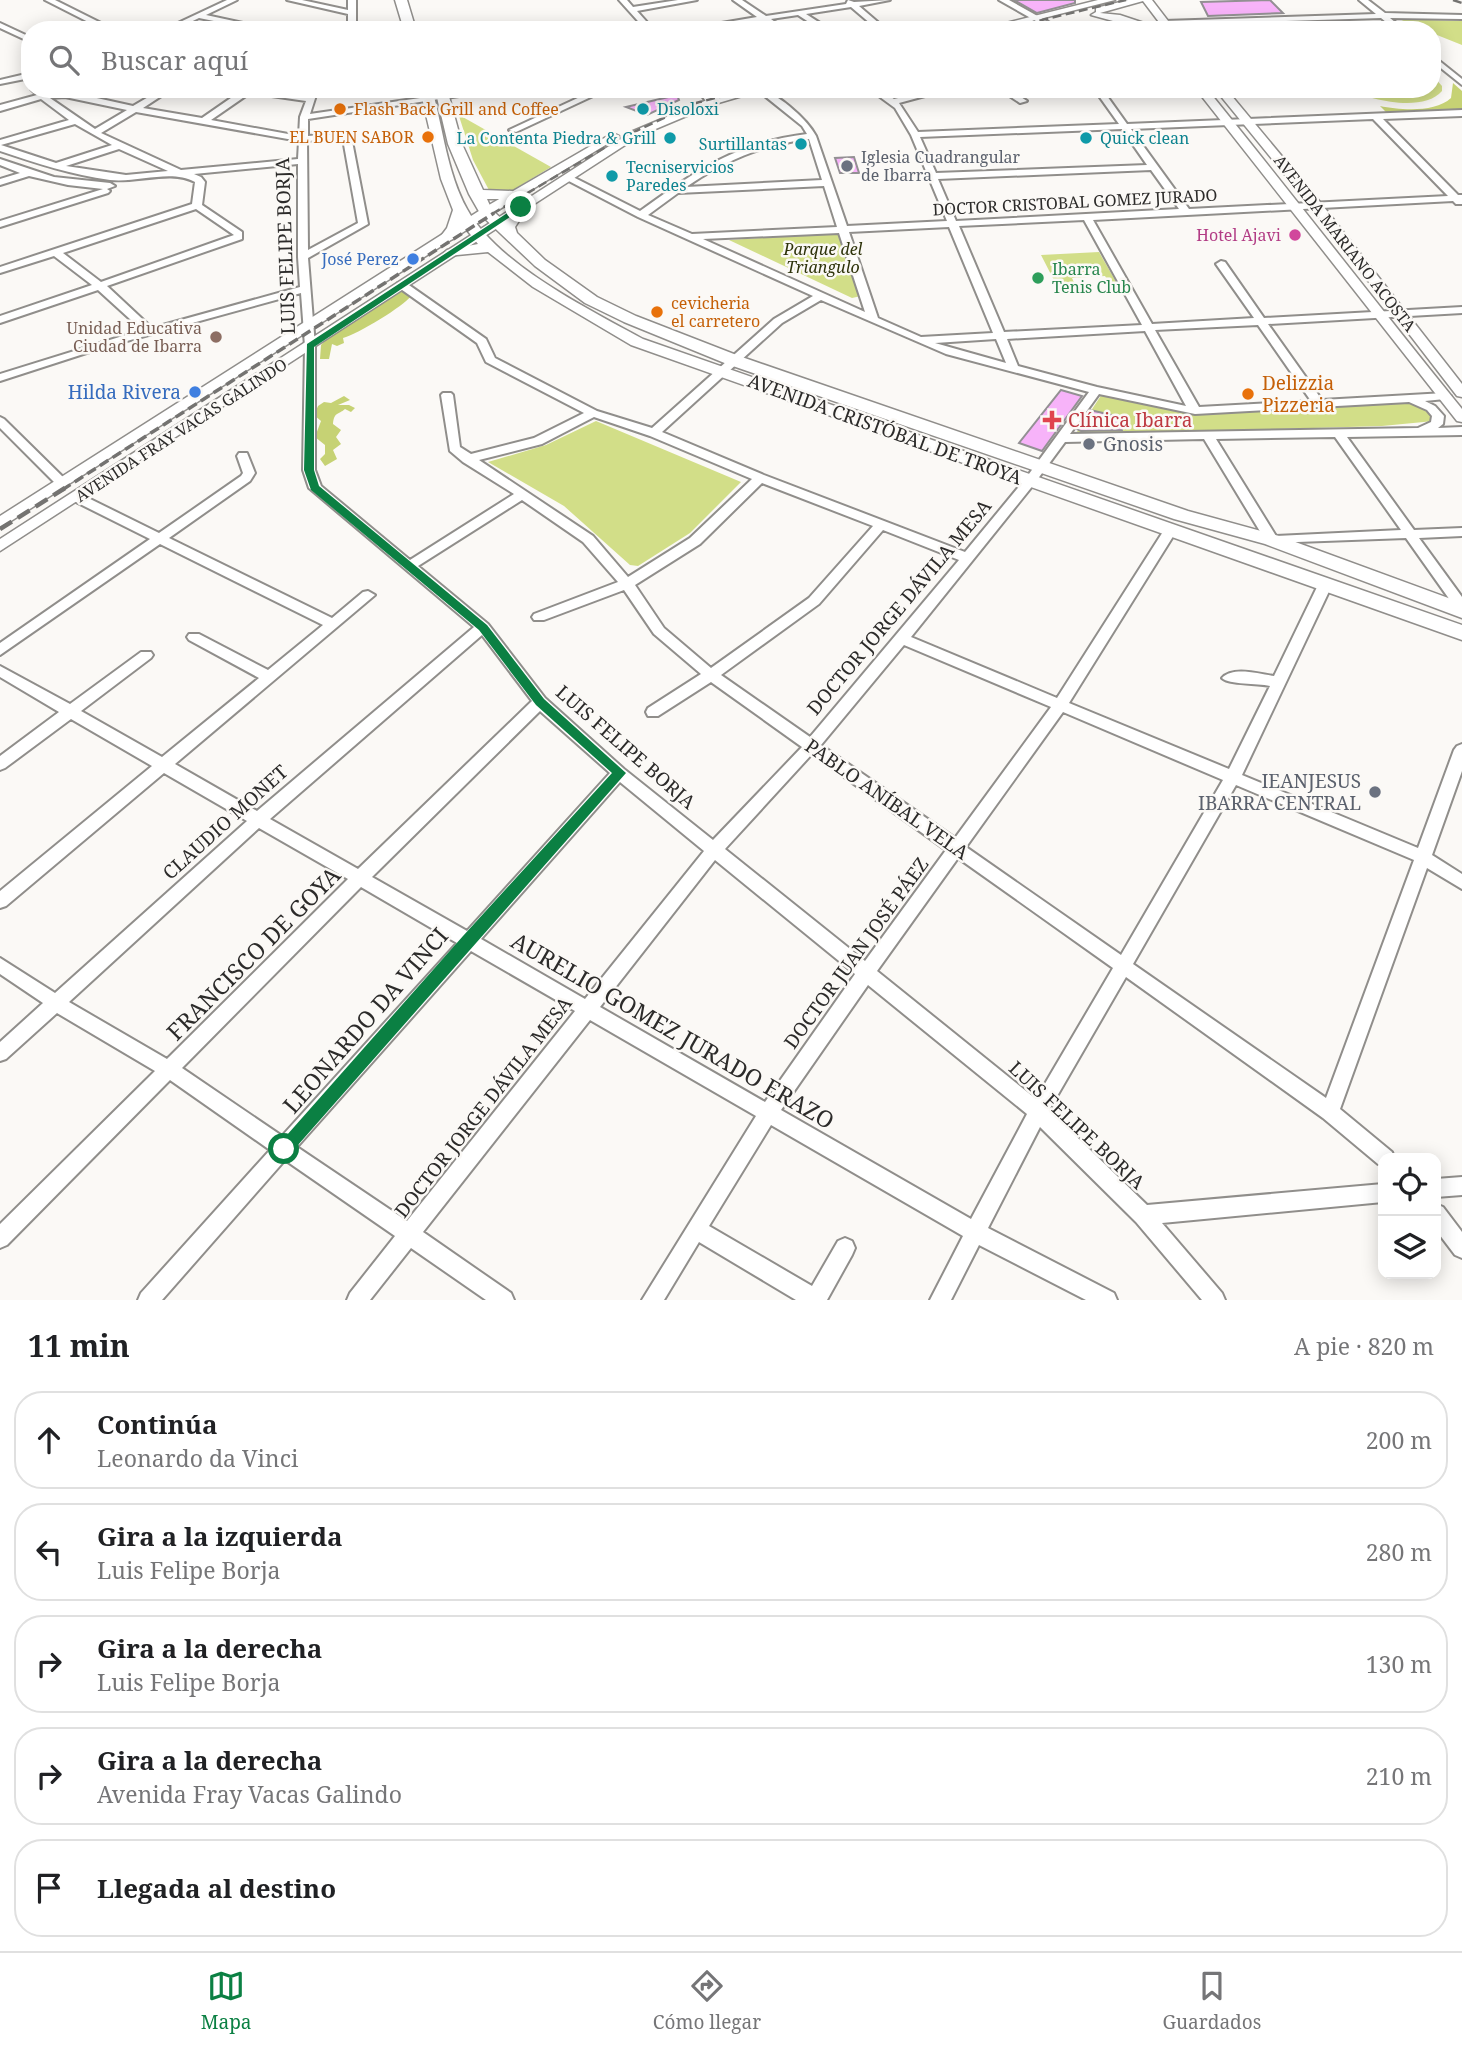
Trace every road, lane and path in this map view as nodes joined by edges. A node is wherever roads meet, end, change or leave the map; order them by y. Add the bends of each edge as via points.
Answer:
1 (49, 0) edge
2 (233, 0) edge
3 (291, 0) edge
4 (352, 0) edge
5 (401, 0) edge
6 (623, 0) edge
7 (692, 0) edge
8 (737, 0) edge
9 (886, 0) edge
10 (1003, 0) edge
11 (1110, 0) edge
12 (1135, 0) edge
13 (1147, 0) edge
14 (1163, 0) edge
15 (1363, 0) edge
16 (850, 2) edge
17 (632, 9) junction
18 (1155, 11) junction
19 (353, 13) junction
20 (799, 13) junction
21 (1078, 15) junction
22 (199, 16) junction
23 (1386, 16) junction
24 (762, 17) junction
25 (1462, 17) edge
26 (1041, 20) junction
27 (92, 21) edge
28 (188, 21) edge
29 (224, 21) edge
30 (352, 21) edge
31 (407, 21) edge
32 (642, 21) edge
33 (738, 21) edge
34 (768, 21) edge
35 (812, 21) edge
36 (872, 21) edge
37 (1035, 21) edge
38 (1129, 21) edge
39 (1148, 21) edge
40 (1162, 21) edge
41 (1286, 21) edge
42 (1391, 21) edge
43 (0, 25) edge
44 (21, 36) edge
45 (1441, 65) edge
46 (0, 75) edge
47 (21, 75) edge
48 (21, 76) edge
49 (0, 82) edge
50 (1462, 83) edge
51 (25, 98) edge
52 (45, 98) edge
53 (84, 98) edge
54 (153, 98) edge
55 (234, 98) edge
56 (303, 98) edge
57 (412, 98) edge
58 (435, 98) edge
59 (437, 98) edge
60 (584, 98) edge
61 (700, 98) edge
62 (702, 98) edge
63 (772, 98) edge
64 (887, 98) edge
65 (910, 98) edge
66 (1018, 98) edge
67 (1105, 98) edge
68 (1208, 98) edge
69 (1227, 98) edge
70 (310, 99) joint
71 (1023, 101) dead end
72 (893, 102) junction
73 (0, 108) edge
74 (135, 109) junction
75 (1462, 113) edge
76 (1375, 116) junction
77 (304, 117) junction
78 (75, 121) junction
79 (203, 122) junction
80 (1247, 122) junction
81 (1228, 123) junction
82 (1126, 126) junction
83 (513, 130) dead end
84 (96, 132) junction
85 (915, 135) junction
86 (812, 136) junction
87 (303, 139) junction
88 (122, 145) junction
89 (0, 146) edge
90 (0, 162) edge
91 (304, 165) junction
92 (53, 166) junction
93 (1154, 167) junction
94 (178, 172) junction
95 (28, 173) junction
96 (933, 176) junction
97 (568, 178) junction
98 (198, 179) junction
99 (0, 182) edge
100 (124, 182) junction
101 (828, 183) junction
102 (676, 190) junction
103 (476, 194) junction
104 (517, 201) junction
105 (1460, 201) edge
106 (1316, 205) junction
107 (197, 206) junction
108 (1296, 206) junction
109 (1186, 212) junction
110 (641, 215) junction
111 (491, 217) junction
112 (1087, 217) junction
113 (469, 223) junction
114 (954, 223) junction
115 (0, 224) edge
116 (844, 229) junction
117 (448, 236) joint
118 (510, 237) junction
119 (689, 237) junction
120 (493, 248) junction
121 (55, 252) junction
122 (452, 253) junction
123 (303, 257) junction
124 (1222, 264) dead end
125 (0, 270) edge
126 (402, 285) junction
127 (100, 286) junction
128 (304, 289) junction
129 (821, 296) junction
130 (334, 308) junction
131 (305, 309) junction
132 (1462, 310) edge
133 (1398, 312) junction
134 (1377, 313) junction
135 (0, 320) edge
136 (873, 320) junction
137 (1261, 322) junction
138 (306, 325) junction
139 (1147, 328) junction
140 (150, 332) junction
141 (999, 336) junction
142 (918, 340) junction
143 (310, 346) junction
144 (728, 365) junction
145 (1014, 369) junction
146 (0, 378) edge
147 (1096, 390) junction
148 (1462, 394) edge
149 (447, 395) dead end
150 (1445, 396) junction
151 (1405, 398) junction
152 (1318, 403) junction
153 (1195, 411) junction
154 (593, 413) junction
155 (1462, 418) edge
156 (0, 421) edge
157 (1418, 431) junction
158 (1462, 431) edge
159 (654, 433) junction
160 (1338, 433) junction
161 (6, 437) edge
162 (1209, 437) junction
163 (1062, 438) junction
164 (243, 456) dead end
165 (467, 459) junction
166 (1035, 474) junction
167 (760, 478) junction
168 (62, 483) junction
169 (522, 495) junction
170 (76, 497) junction
171 (0, 523) edge
172 (881, 525) junction
173 (1171, 530) junction
174 (1462, 532) edge
175 (1410, 535) junction
176 (162, 538) junction
177 (1272, 540) junction
178 (0, 546) edge
179 (967, 558) junction
180 (409, 566) junction
181 (626, 584) junction
182 (1325, 586) junction
183 (368, 595) dead end
184 (1462, 609) edge
185 (539, 617) dead end
186 (333, 624) junction
187 (483, 627) junction
188 (1460, 628) edge
189 (194, 637) dead end
190 (902, 639) junction
191 (0, 650) edge
192 (146, 655) dead end
193 (0, 671) edge
194 (711, 675) junction
195 (270, 677) junction
196 (1228, 678) dead end
197 (1278, 682) junction
198 (540, 702) junction
199 (1060, 705) junction
200 (71, 711) junction
201 (653, 712) dead end
202 (812, 745) junction
203 (1462, 752) edge
204 (0, 764) edge
205 (163, 765) junction
206 (619, 773) junction
207 (1233, 777) junction
208 (258, 819) junction
209 (957, 849) junction
210 (714, 850) junction
211 (1423, 857) junction
212 (360, 878) junction
213 (1462, 882) edge
214 (0, 901) edge
215 (468, 940) junction
216 (0, 965) edge
217 (1124, 966) junction
218 (866, 973) junction
219 (56, 1003) junction
220 (587, 1009) junction
221 (0, 1053) edge
222 (170, 1070) junction
223 (1038, 1112) junction
224 (1330, 1112) junction
225 (768, 1113) junction
226 (284, 1149) junction
227 (1379, 1153) edge
228 (1462, 1186) edge
229 (1441, 1188) edge
230 (1378, 1193) edge
231 (1143, 1215) junction
232 (1438, 1216) edge
233 (697, 1230) junction
234 (976, 1233) junction
235 (409, 1235) junction
236 (0, 1238) edge
237 (845, 1248) dead end
238 (1462, 1248) edge
239 (816, 1299) edge
240 (148, 1300) edge
241 (357, 1300) edge
242 (504, 1300) edge
243 (652, 1300) edge
244 (940, 1300) edge
245 (1107, 1300) edge
246 (1214, 1300) edge

1 - 27 street
2 - 22 street
3 - 19 street
4 - 19 street
5 - 31 highway
6 - 17 street
7 - 17 street
8 - 24 street
9 - 16 street
10 - 26 street
11 - 26 main road
12 - 21 main road
12 - 39 main road
13 - 18 main road
14 - 18 main road
15 - 23 street
16 - 20 street
16 - 36 street
17 - 32 street
18 - 40 main road
19 - 30 street
20 - 24 street
20 - 35 street
21 - 26 main road
21 - 38 main road
22 - 28 street
22 - 29 street
23 - 25 street
23 - 41 street
23 - 42 street
24 - 33 street
24 - 34 street
26 - 37 main road
43 - 44 street
45 - 50 street
46 - 47 street
48 - 49 street
51 - 73 street
52 - 78 street
53 - 74 street
54 - 74 street
55 - 79 street
56 - 70 street
57 - 77 street
58 - 113 highway, AVENIDA CRISTÓBAL DE TROYA via 443,167
59 - 103 highway, AVENIDA CRISTÓBAL DE TROYA
60 - 83 street
61 - 104 main road, AVENIDA FRAY VACAS GALINDO via 621,131
62 - 97 main road, AVENIDA FRAY VACAS GALINDO via 635,134
63 - 86 street via 806,125
64 - 72 street
65 - 72 street
66 - 71 street
67 - 82 street
68 - 81 main road, AVENIDA MARIANO ACOSTA
69 - 80 main road, AVENIDA MARIANO ACOSTA
70 - 77 street, LUIS FELIPE BORJA
72 - 85 street
74 - 79 street
74 - 84 street
75 - 76 street
76 - 80 street
76 - 105 street
77 - 87 street, LUIS FELIPE BORJA
78 - 84 street
78 - 89 street
79 - 87 street
80 - 81 street
80 - 106 main road, AVENIDA MARIANO ACOSTA
81 - 82 street
81 - 108 main road, AVENIDA MARIANO ACOSTA
82 - 85 street
82 - 93 street
84 - 88 street
85 - 96 street
86 - 101 street
86 - 102 street via 748,146
87 - 91 street, LUIS FELIPE BORJA
87 - 123 street via 347,136 363,221
88 - 92 street
88 - 94 street
89 - 92 street
90 - 95 street
91 - 94 street
91 - 98 street
91 - 123 street, LUIS FELIPE BORJA
92 - 95 street
92 - 100 street
93 - 96 street
93 - 109 street
94 - 98 street
94 - 100 street
95 - 99 street
95 - 100 street via 88,186
96 - 114 street
97 - 104 main road, AVENIDA FRAY VACAS GALINDO
97 - 110 street
98 - 100 street
98 - 107 street
100 - 115 street
101 - 102 street
101 - 116 street
102 - 110 street
103 - 104 highway
103 - 111 highway, AVENIDA CRISTÓBAL DE TROYA
104 - 111 main road, AVENIDA FRAY VACAS GALINDO
104 - 118 highway via 508,227
105 - 106 street, DOCTOR CRISTOBAL GOMEZ JURADO
106 - 108 street, DOCTOR CRISTOBAL GOMEZ JURADO
106 - 133 main road, AVENIDA MARIANO ACOSTA
107 - 121 street
107 - 127 street via 239,237
108 - 109 street, DOCTOR CRISTOBAL GOMEZ JURADO
108 - 134 main road, AVENIDA MARIANO ACOSTA
109 - 112 street, DOCTOR CRISTOBAL GOMEZ JURADO
110 - 119 street
111 - 113 main road, AVENIDA FRAY VACAS GALINDO
111 - 118 highway, AVENIDA CRISTÓBAL DE TROYA
112 - 114 street, DOCTOR CRISTOBAL GOMEZ JURADO
112 - 139 street
113 - 117 highway
113 - 120 highway, AVENIDA CRISTÓBAL DE TROYA
113 - 122 main road, AVENIDA FRAY VACAS GALINDO
114 - 116 street, DOCTOR CRISTOBAL GOMEZ JURADO
114 - 141 street
116 - 119 street, DOCTOR CRISTOBAL GOMEZ JURADO
116 - 136 street
117 - 130 main road, AVENIDA FRAY VACAS GALINDO
118 - 144 highway, AVENIDA CRISTÓBAL DE TROYA via 591,300
119 - 129 street
120 - 122 highway
120 - 144 highway, AVENIDA CRISTÓBAL DE TROYA via 571,305 637,342
121 - 125 street
121 - 127 street
122 - 126 main road, AVENIDA FRAY VACAS GALINDO
123 - 128 street, LUIS FELIPE BORJA
124 - 137 street
126 - 143 main road, AVENIDA FRAY VACAS GALINDO
126 - 154 street via 482,341 490,360
127 - 135 street
127 - 140 street
128 - 131 street, LUIS FELIPE BORJA
128 - 140 street
129 - 136 street
129 - 144 street via 778,321
130 - 131 main road
130 - 138 main road, AVENIDA FRAY VACAS GALINDO
131 - 138 street, LUIS FELIPE BORJA
132 - 133 street
133 - 134 street
133 - 148 main road, AVENIDA MARIANO ACOSTA
134 - 137 street
134 - 150 main road, AVENIDA MARIANO ACOSTA
136 - 142 street
137 - 139 street
137 - 152 street
138 - 143 street, LUIS FELIPE BORJA
138 - 168 main road, AVENIDA FRAY VACAS GALINDO
139 - 141 street
139 - 153 street
140 - 146 street
141 - 142 street
141 - 145 street
142 - 145 street
143 - 170 main road, AVENIDA FRAY VACAS GALINDO
143 - 180 street, LUIS FELIPE BORJA via 309,470 315,488
144 - 159 street
144 - 166 highway, AVENIDA CRISTÓBAL DE TROYA
145 - 147 street
147 - 153 street
147 - 163 street, DOCTOR JORGE DÁVILA MESA
148 - 150 main road
149 - 165 street, PABLO ANÍBAL VELA via 454,448
150 - 151 street
150 - 155 main road, AVENIDA MARIANO ACOSTA
151 - 152 street
151 - 157 street via 1437,416 1437,424
152 - 153 street
154 - 159 street
154 - 165 street via 538,441
156 - 161 street
157 - 158 street
157 - 160 street
159 - 167 street
160 - 162 street
160 - 175 street
161 - 168 street
162 - 163 street
162 - 177 street
163 - 166 street, DOCTOR JORGE DÁVILA MESA
164 - 176 street via 249,473 246,478
165 - 169 street, PABLO ANÍBAL VELA
166 - 173 highway, AVENIDA CRISTÓBAL DE TROYA
166 - 177 highway, AVENIDA CRISTÓBAL DE TROYA
166 - 179 street, DOCTOR JORGE DÁVILA MESA
167 - 172 street
167 - 181 street via 695,541
168 - 171 main road, AVENIDA FRAY VACAS GALINDO
169 - 180 street
169 - 181 street, PABLO ANÍBAL VELA via 589,539
170 - 176 street
170 - 178 main road, AVENIDA FRAY VACAS GALINDO
172 - 179 street
172 - 194 street via 814,601
173 - 182 highway, AVENIDA CRISTÓBAL DE TROYA
173 - 199 street, DOCTOR JUAN JOSÉ PÁEZ
174 - 175 street
175 - 177 street
175 - 184 street
176 - 186 street
176 - 191 street
177 - 184 highway, AVENIDA CRISTÓBAL DE TROYA
179 - 190 street, DOCTOR JORGE DÁVILA MESA
180 - 187 street, LUIS FELIPE BORJA
181 - 185 street
181 - 194 street, PABLO ANÍBAL VELA via 659,631
182 - 188 highway, AVENIDA CRISTÓBAL DE TROYA
182 - 197 street
183 - 186 street
186 - 195 street
187 - 198 street, LUIS FELIPE BORJA
187 - 208 street, CLAUDIO MONET
189 - 195 street
190 - 199 street
190 - 202 street, DOCTOR JORGE DÁVILA MESA
192 - 200 street
193 - 200 street, AURELIO GOMEZ JURADO ERAZO
194 - 201 street
194 - 202 street, PABLO ANÍBAL VELA
195 - 205 street
196 - 197 street
197 - 207 street
198 - 206 street, LUIS FELIPE BORJA
198 - 212 street, FRANCISCO DE GOYA
199 - 207 street
199 - 209 street, DOCTOR JUAN JOSÉ PÁEZ
200 - 204 street
200 - 205 street, AURELIO GOMEZ JURADO ERAZO
202 - 209 street, PABLO ANÍBAL VELA
202 - 210 street, DOCTOR JORGE DÁVILA MESA
203 - 211 street
205 - 208 street, AURELIO GOMEZ JURADO ERAZO
205 - 214 street
206 - 210 street, LUIS FELIPE BORJA
206 - 215 street, LEONARDO DA VINCI
207 - 211 street
207 - 217 street
208 - 212 street, AURELIO GOMEZ JURADO ERAZO
208 - 219 street, CLAUDIO MONET
209 - 217 street, PABLO ANÍBAL VELA
209 - 218 street, DOCTOR JUAN JOSÉ PÁEZ
210 - 218 street, LUIS FELIPE BORJA
210 - 220 street, DOCTOR JORGE DÁVILA MESA
211 - 213 street
211 - 224 street
212 - 215 street, AURELIO GOMEZ JURADO ERAZO
212 - 222 street, FRANCISCO DE GOYA
215 - 220 street, AURELIO GOMEZ JURADO ERAZO
215 - 226 street, LEONARDO DA VINCI
216 - 219 street
217 - 223 street
217 - 224 street, PABLO ANÍBAL VELA
218 - 223 street, LUIS FELIPE BORJA
218 - 225 street, DOCTOR JUAN JOSÉ PÁEZ
219 - 221 street, CLAUDIO MONET
219 - 222 street
220 - 225 street, AURELIO GOMEZ JURADO ERAZO
220 - 235 street, DOCTOR JORGE DÁVILA MESA
222 - 226 street
222 - 236 street, FRANCISCO DE GOYA
223 - 231 street, LUIS FELIPE BORJA
223 - 234 street
224 - 227 street, PABLO ANÍBAL VELA
225 - 233 street, DOCTOR JUAN JOSÉ PÁEZ
225 - 234 street, AURELIO GOMEZ JURADO ERAZO
226 - 235 street
226 - 240 street, LEONARDO DA VINCI
228 - 229 street
230 - 231 street
231 - 246 street, LUIS FELIPE BORJA
232 - 238 street
233 - 239 street
233 - 243 street, DOCTOR JUAN JOSÉ PÁEZ
234 - 244 street
234 - 245 street, AURELIO GOMEZ JURADO ERAZO
235 - 241 street, DOCTOR JORGE DÁVILA MESA
235 - 242 street
237 - 239 street

